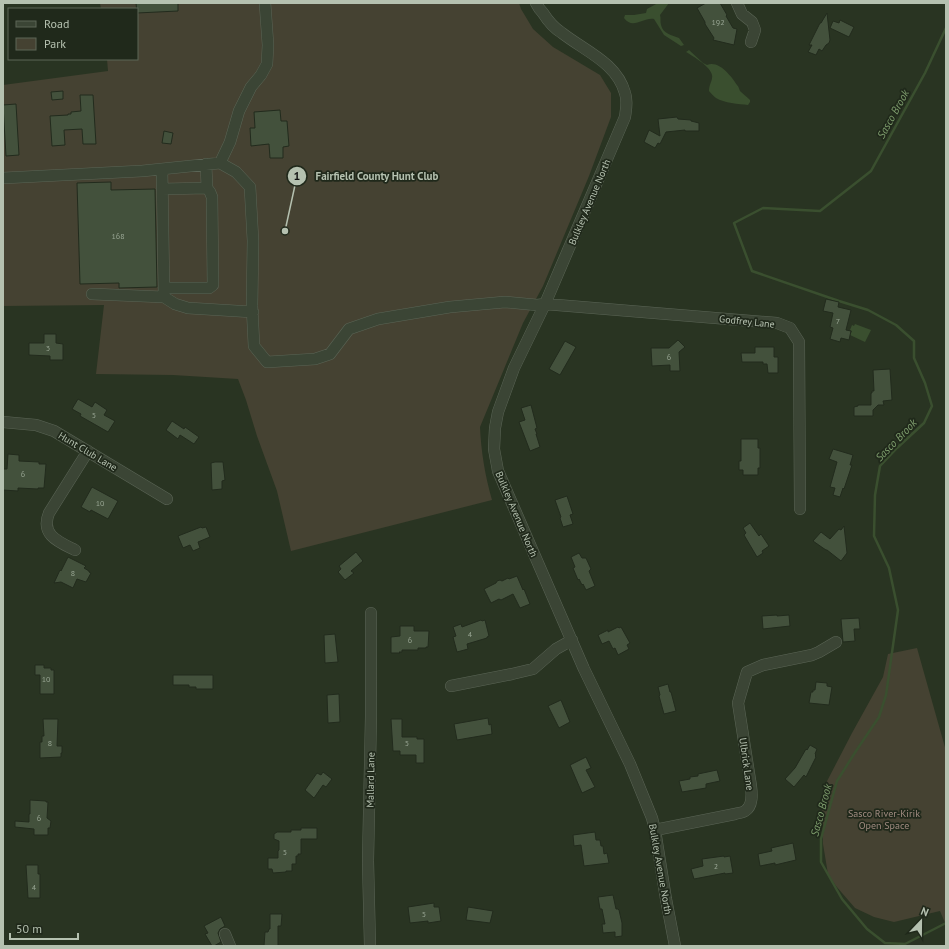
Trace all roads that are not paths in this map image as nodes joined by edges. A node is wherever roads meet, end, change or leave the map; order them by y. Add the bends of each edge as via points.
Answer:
1 (265, 3) edge
2 (536, 3) edge
3 (737, 3) edge
4 (751, 42) dead end
5 (220, 163) junction
6 (206, 164) junction
7 (162, 169) junction
8 (3, 178) edge
9 (207, 188) junction
10 (162, 189) junction
11 (164, 293) junction
12 (92, 294) dead end
13 (545, 304) junction
14 (252, 312) junction
15 (3, 422) edge
16 (88, 451) junction
17 (167, 499) dead end
18 (800, 509) dead end
19 (75, 550) dead end
20 (371, 614) dead end
21 (572, 640) junction
22 (836, 642) dead end
23 (451, 686) dead end
24 (655, 830) junction
25 (225, 934) dead end
26 (230, 946) edge
27 (370, 946) edge
28 (674, 946) edge

1 - 5 street via 267,64 239,111 230,142
2 - 13 street, Bulkley Avenue North via 548,21 561,33 615,72 626,94 625,117
3 - 4 street via 755,30
5 - 6 street
5 - 14 street via 236,172 250,187 253,241
6 - 7 street
6 - 9 street
7 - 8 street
7 - 10 street
9 - 10 street
9 - 11 street via 212,197 214,285 209,288
10 - 11 street
11 - 12 street
11 - 14 street via 175,304 188,308
13 - 14 street, Godfrey Lane via 505,302 450,307 378,319 349,328 330,354 315,359 267,362 254,346
13 - 18 street, Godfrey Lane via 777,323 790,328 799,342
13 - 21 street, Bulkley Avenue North via 514,368 498,412 494,448 498,471
15 - 16 street, Hunt Club Lane via 36,425 54,431
16 - 17 street, Hunt Club Lane
16 - 19 street via 46,520 47,530 51,536
20 - 27 street, Mallard Lane via 368,861
21 - 23 street via 556,649 533,669
21 - 24 street, Bulkley Avenue North via 630,764
22 - 24 street, Ulbrick Lane via 812,655 763,665 747,672 738,703 752,795 750,805 745,811
24 - 28 street, Bulkley Avenue North
25 - 26 street

